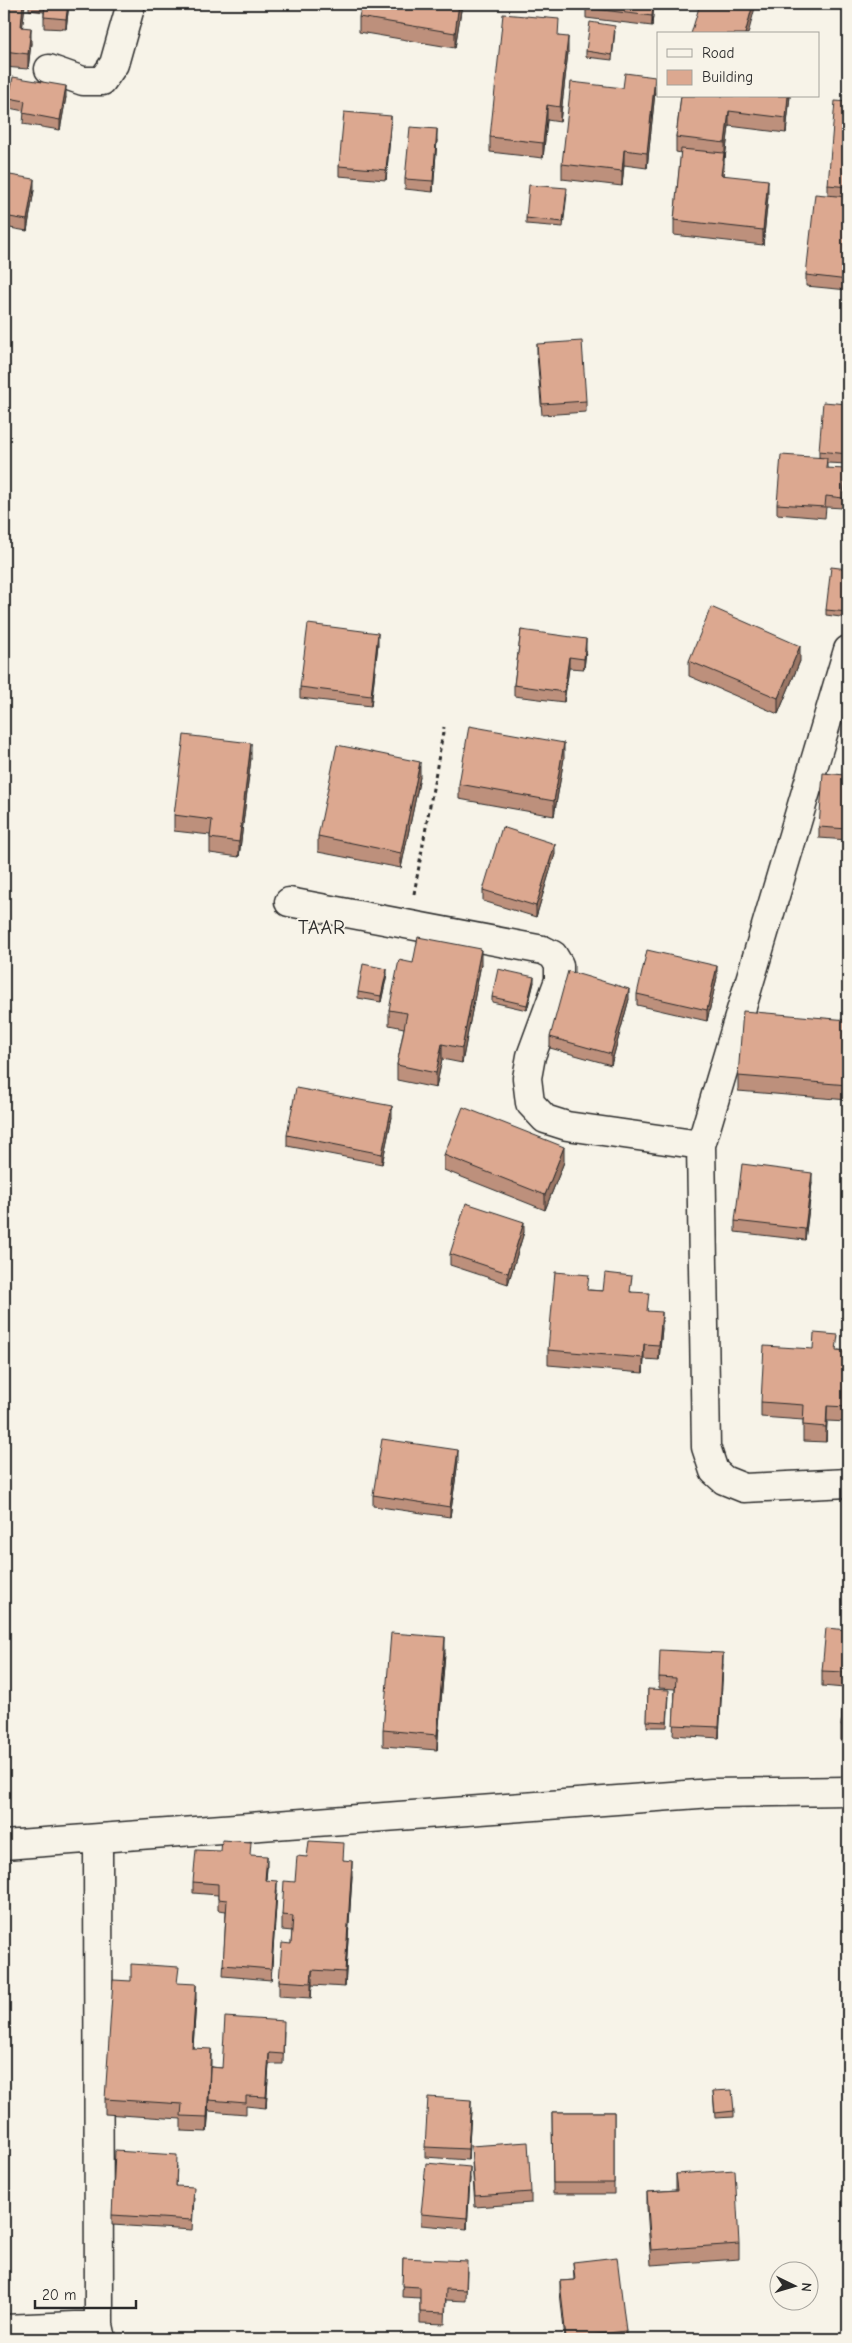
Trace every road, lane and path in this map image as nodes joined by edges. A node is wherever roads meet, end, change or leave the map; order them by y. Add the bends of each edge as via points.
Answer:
1 (132, 4) edge
2 (50, 69) dead end
3 (848, 650) edge
4 (444, 727) dead end
5 (290, 902) dead end
6 (408, 924) junction
7 (701, 1145) junction
8 (848, 1483) edge
9 (848, 1791) edge
10 (98, 1840) junction
11 (4, 1845) edge
12 (4, 2329) edge
13 (101, 2332) edge

1 - 2 street via 114,64 102,81 83,81
3 - 7 street
4 - 6 path
5 - 6 street
6 - 7 street via 543,950 553,955 559,966 559,980 526,1078 530,1103 545,1119 567,1126
7 - 8 street via 706,1447 714,1471 724,1480 744,1488
9 - 10 street via 712,1793
10 - 11 street
10 - 13 street
12 - 13 street

